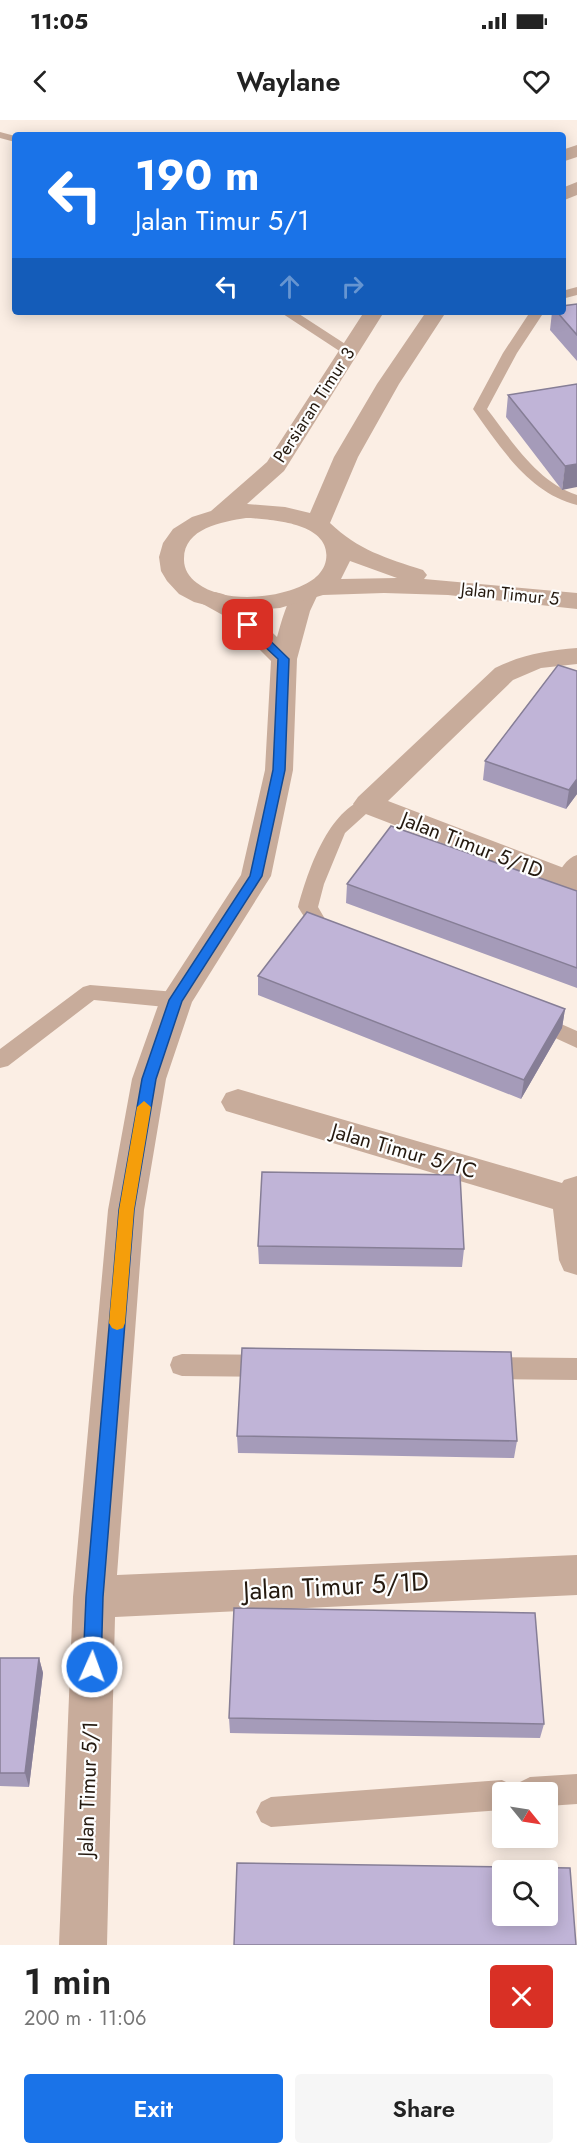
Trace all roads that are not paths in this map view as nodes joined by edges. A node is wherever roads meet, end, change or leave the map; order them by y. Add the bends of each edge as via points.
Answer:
1 (292, 315) edge
2 (372, 315) edge
3 (434, 315) edge
4 (535, 315) edge
5 (349, 351) junction
6 (577, 500) edge
7 (220, 515) junction
8 (326, 533) junction
9 (444, 587) junction
10 (312, 591) junction
11 (210, 598) junction
12 (577, 601) edge
13 (577, 656) edge
14 (284, 659) junction
15 (368, 804) junction
16 (573, 875) edge
17 (351, 939) edge
18 (176, 1000) junction
19 (512, 1011) edge
20 (577, 1040) edge
21 (0, 1060) edge
22 (238, 1102) dead end
23 (574, 1195) edge
24 (577, 1260) edge
25 (182, 1365) dead end
26 (290, 1366) edge
27 (457, 1368) edge
28 (577, 1369) edge
29 (577, 1575) edge
30 (94, 1597) junction
31 (577, 1789) edge
32 (558, 1790) edge
33 (492, 1796) edge
34 (271, 1812) dead end
35 (83, 1945) edge

1 - 5 lane
2 - 5 street, Persiaran Timur 3
3 - 8 street via 346,457
4 - 6 lane via 480,409 537,480 564,498
5 - 7 street, Persiaran Timur 3 via 276,466
7 - 8 street via 272,511 296,516
7 - 11 street via 183,534 173,547 171,562 176,576 190,589
8 - 9 street, Jalan Timur 5 via 369,561
8 - 10 street via 339,557 334,573
9 - 10 street, Jalan Timur 5 via 368,585
9 - 12 street, Jalan Timur 5
10 - 11 street via 268,604 238,604
10 - 14 street, Jalan Timur 5/1 via 297,611
11 - 14 street via 237,613
13 - 15 street via 525,663 504,674
14 - 18 street, Jalan Timur 5/1 via 279,770 256,876
15 - 16 street, Jalan Timur 5/1D
15 - 17 lane via 337,830 308,907 318,924
18 - 21 lane via 90,992
18 - 30 street, Jalan Timur 5/1 via 149,1079 126,1210
19 - 20 lane
22 - 23 street, Jalan Timur 5/1C
23 - 24 street
25 - 26 lane
27 - 28 lane
29 - 30 street, Jalan Timur 5/1D
30 - 35 street, Jalan Timur 5/1
31 - 32 lane
33 - 34 lane

